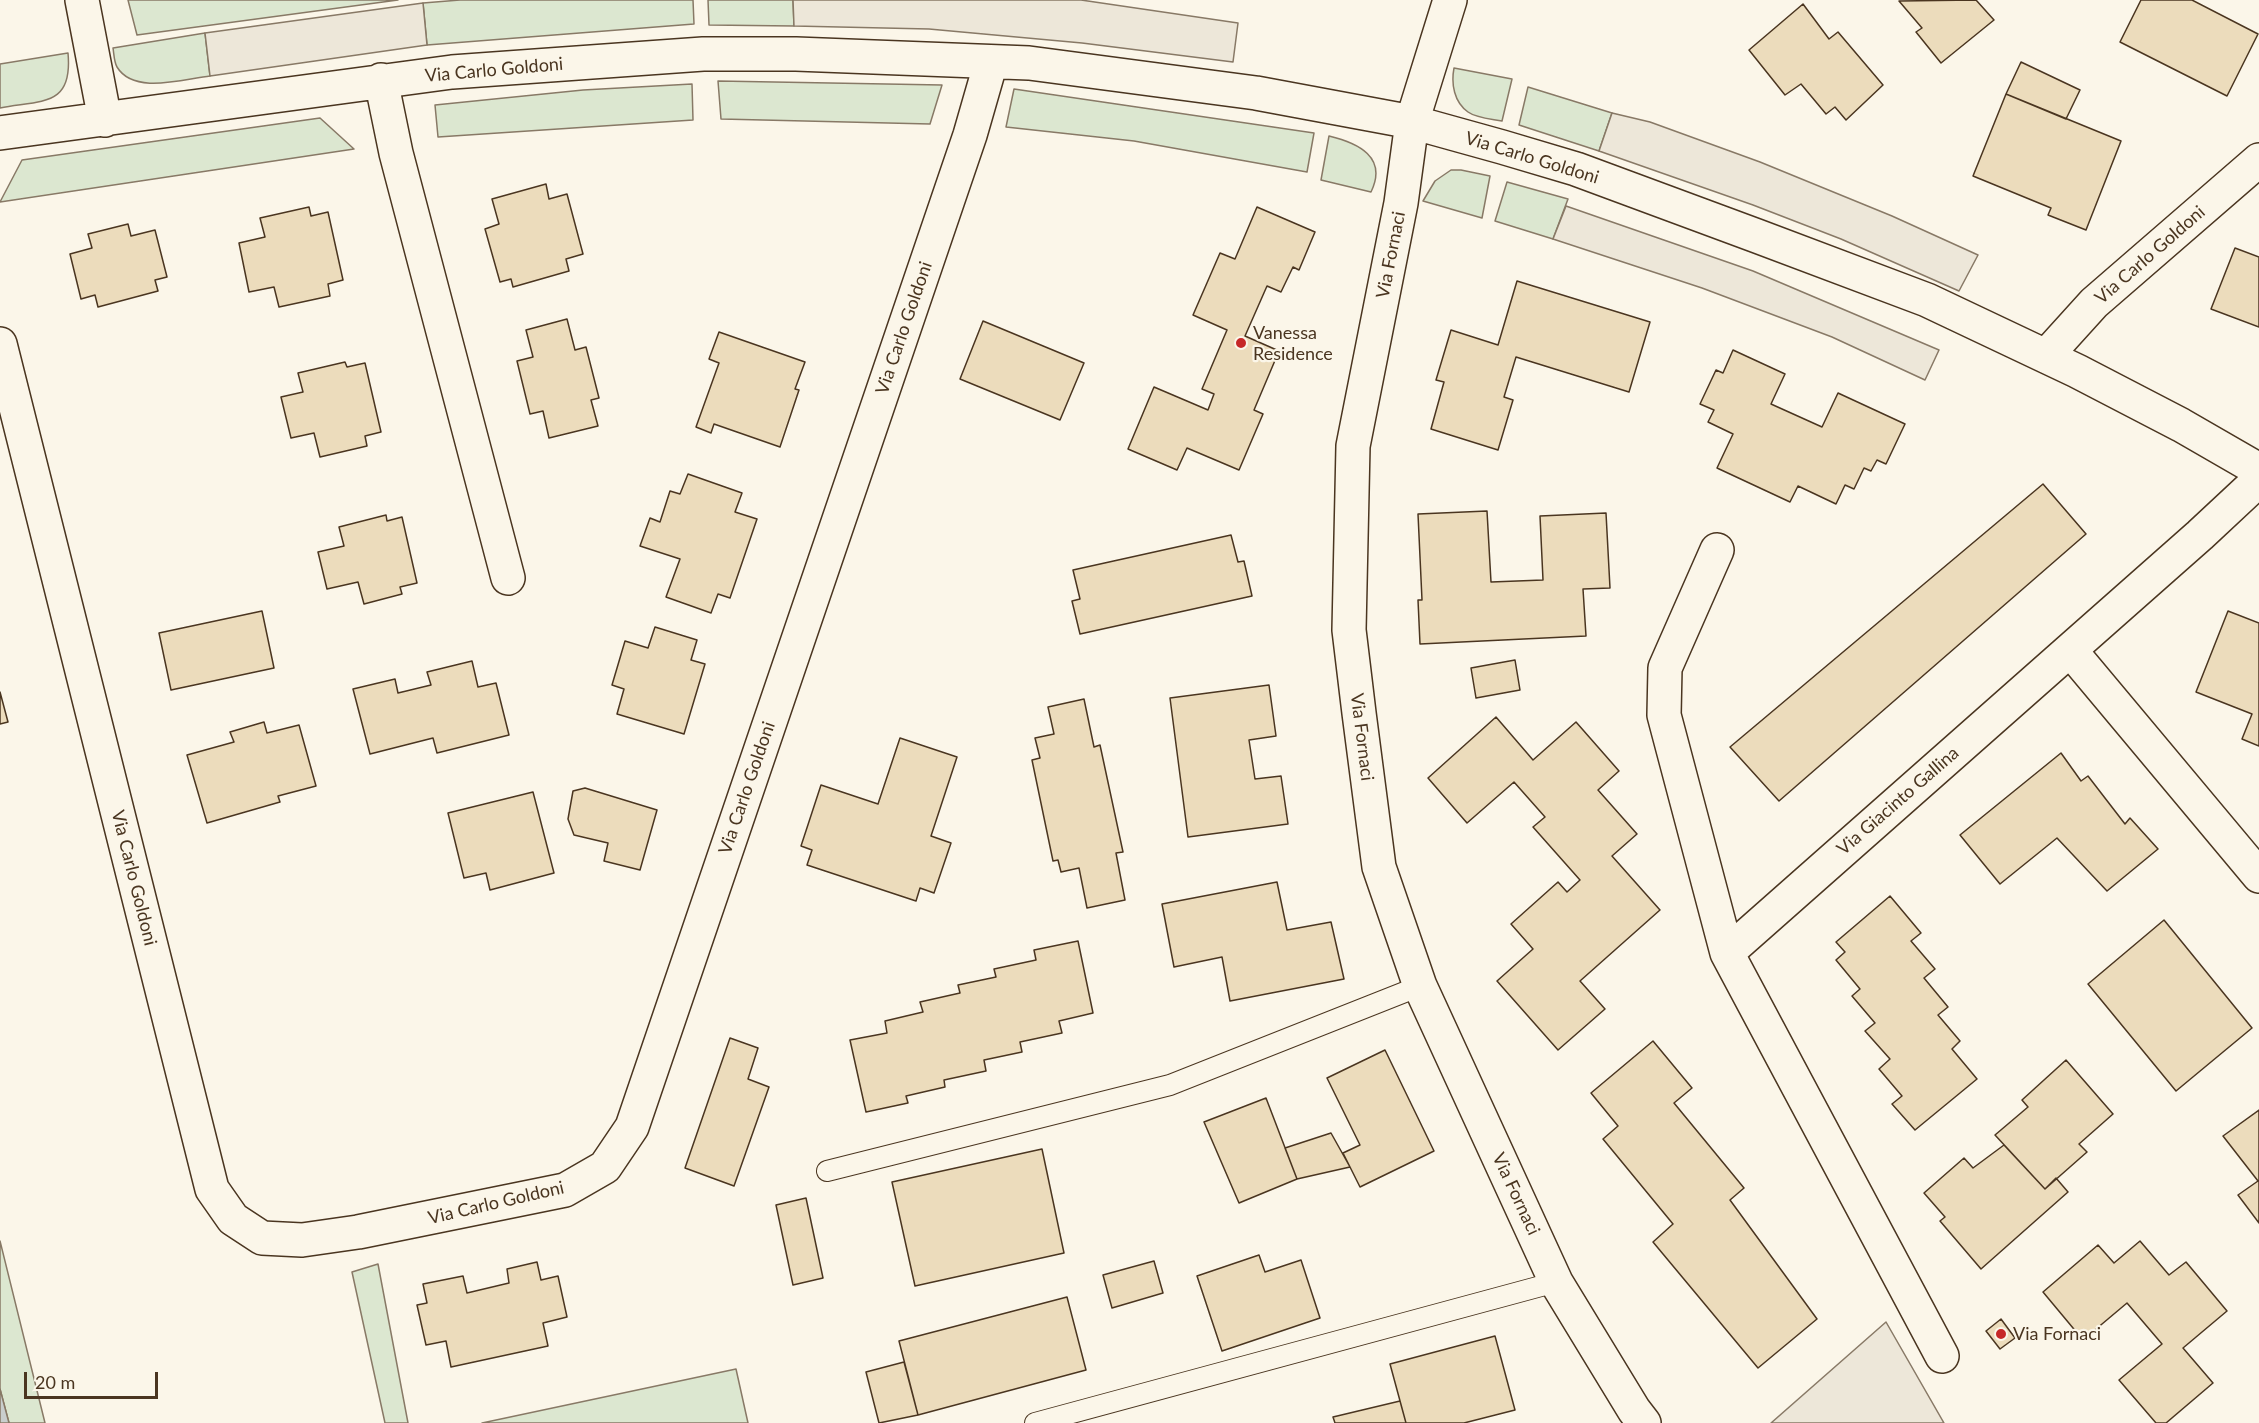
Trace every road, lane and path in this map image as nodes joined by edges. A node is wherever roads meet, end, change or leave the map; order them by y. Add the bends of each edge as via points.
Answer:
1 (82, 0) edge
2 (1450, 0) edge
3 (991, 62) junction
4 (381, 80) junction
5 (105, 120) junction
6 (1412, 122) junction
7 (0, 133) edge
8 (2259, 160) edge
9 (0, 344) edge
10 (2046, 356) junction
11 (2259, 470) edge
12 (2259, 480) edge
13 (1717, 550) dead end
14 (508, 578) dead end
15 (2070, 650) junction
16 (2259, 876) edge
17 (1727, 953) junction
18 (1420, 986) junction
19 (827, 1171) dead end
20 (1557, 1282) junction
21 (1942, 1356) dead end
22 (1035, 1423) edge
23 (1644, 1423) edge

1 - 5 street
2 - 6 street, Via Fornaci
3 - 4 street, Via Carlo Goldoni via 703,54
3 - 6 street, Via Carlo Goldoni via 1029,63 1256,93
3 - 9 street, Via Carlo Goldoni via 966,146 632,1127 605,1167 565,1190 302,1240 262,1238 233,1219 212,1189
4 - 5 street, Via Carlo Goldoni
4 - 14 street via 396,153
5 - 7 street, Via Carlo Goldoni
6 - 10 street, Via Carlo Goldoni via 1576,169 1927,300
6 - 18 street, Via Fornaci via 1401,203 1353,446 1349,630 1379,867
8 - 10 street, Via Carlo Goldoni via 2094,303
10 - 11 street, Via Carlo Goldoni
12 - 15 street, Via Giacinto Gallina
13 - 17 street via 1665,668 1664,715
15 - 16 street
15 - 17 street, Via Giacinto Gallina
17 - 21 street
18 - 19 lane via 1170,1085
18 - 20 street, Via Fornaci
20 - 22 lane
20 - 23 street, Via Fornaci

